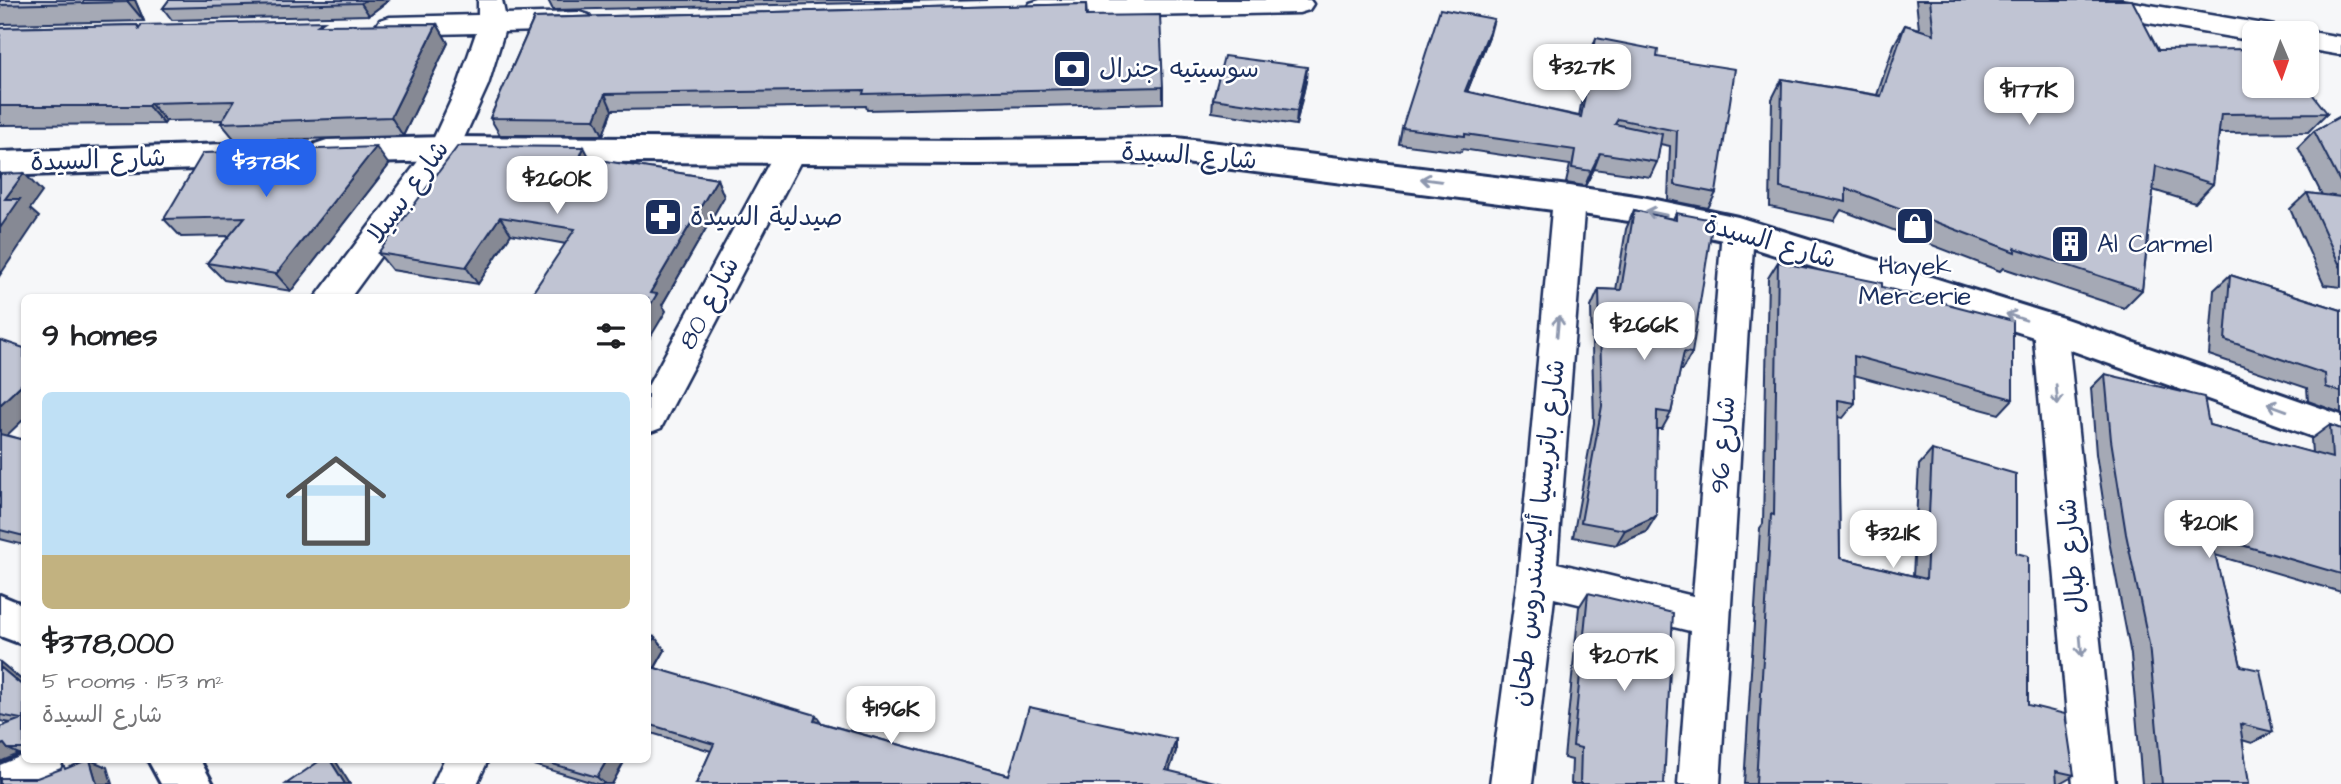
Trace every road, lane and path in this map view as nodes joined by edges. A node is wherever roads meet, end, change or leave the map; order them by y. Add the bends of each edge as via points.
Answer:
1 (2067, 0) edge
2 (1299, 4) dead end
3 (1019, 10) edge
4 (491, 12) edge
5 (604, 20) edge
6 (370, 26) edge
7 (2242, 29) edge
8 (2319, 42) edge
9 (2341, 46) edge
10 (444, 149) junction
11 (791, 150) junction
12 (0, 163) edge
13 (1569, 199) junction
14 (1738, 230) junction
15 (334, 294) edge
16 (2050, 328) junction
17 (651, 412) edge
18 (2341, 431) edge
19 (1537, 576) junction
20 (0, 615) edge
21 (1710, 618) junction
22 (21, 624) edge
23 (56, 763) edge
24 (173, 763) edge
25 (465, 763) edge
26 (6, 784) edge
27 (190, 784) edge
28 (454, 784) edge
29 (1511, 784) edge
30 (1699, 784) edge
31 (2094, 784) edge

1 - 7 street
2 - 3 street
4 - 5 street
4 - 6 street
4 - 10 street, شارع بسيلا via 473,85
8 - 9 street
10 - 11 street, شارع السيدة
10 - 12 street, شارع السيدة
10 - 15 street, شارع بسيلا
13 -> 11 street, شارع السيدة via 1177,150
11 - 17 street, شارع 80
14 -> 13 street, شارع السيدة
19 -> 13 street, شارع باتريسيا أليكسندروس طحان
16 -> 14 street, شارع السيدة
14 - 21 street, شارع 96
18 -> 16 street, شارع السيدة
16 -> 31 street, شارع طبال
19 - 21 street
19 - 29 street, شارع باتريسيا أليكسندروس طحان
20 - 22 street
21 - 30 street, شارع 96
23 - 26 street
24 - 27 street
25 - 28 street

